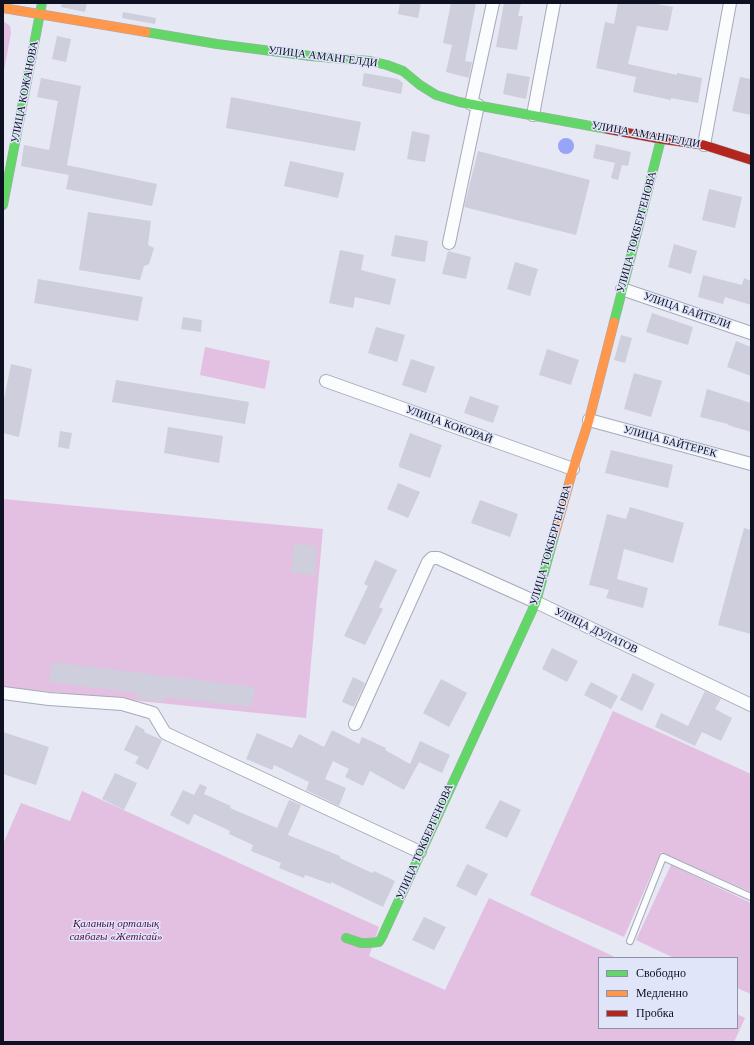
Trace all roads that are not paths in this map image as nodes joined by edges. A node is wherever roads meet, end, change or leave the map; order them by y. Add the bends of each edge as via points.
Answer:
1 (42, 3) edge
2 (493, 3) edge
3 (554, 3) edge
4 (730, 3) edge
5 (3, 8) edge
6 (39, 15) junction
7 (475, 105) junction
8 (533, 115) junction
9 (661, 139) junction
10 (704, 145) junction
11 (751, 160) edge
12 (3, 205) edge
13 (449, 243) dead end
14 (622, 289) junction
15 (751, 333) edge
16 (326, 381) dead end
17 (589, 420) junction
18 (751, 464) edge
19 (573, 469) junction
20 (536, 602) junction
21 (3, 694) edge
22 (751, 705) edge
23 (355, 724) dead end
24 (420, 852) junction
25 (751, 897) edge
26 (346, 938) dead end
27 (630, 941) dead end

1 - 6 street, УЛИЦА КОЖАНОВА
2 - 7 street
3 - 8 street
4 - 10 street
5 - 6 street, УЛИЦА АМАНГЕЛДИ
6 - 7 street, УЛИЦА АМАНГЕЛДИ via 217,44 382,63 403,72 436,95
6 - 12 street, УЛИЦА КОЖАНОВА
7 - 8 street, УЛИЦА АМАНГЕЛДИ
7 - 13 street
8 - 9 street, УЛИЦА АМАНГЕЛДИ
9 - 10 street, УЛИЦА АМАНГЕЛДИ
9 - 14 street, УЛИЦА ТОКБЕРГЕНОВА
10 - 11 street, УЛИЦА АМАНГЕЛДИ
14 - 15 street, УЛИЦА БАЙТЕЛИ
14 - 17 street, УЛИЦА ТОКБЕРГЕНОВА
16 - 19 street, УЛИЦА КОКОРАЙ
17 - 18 street, УЛИЦА БАЙТЕРЕК
17 - 19 street, УЛИЦА ТОКБЕРГЕНОВА
19 - 20 street, УЛИЦА ТОКБЕРГЕНОВА
20 - 22 street, УЛИЦА ДУЛАТОВ
20 - 23 street, УЛИЦА ДУЛАТОВ via 438,558 432,558
20 - 24 street, УЛИЦА ТОКБЕРГЕНОВА
21 - 24 street via 122,704 153,713 165,733
24 - 26 street, УЛИЦА ТОКБЕРГЕНОВА via 379,942 361,943
25 - 27 lane via 663,857

